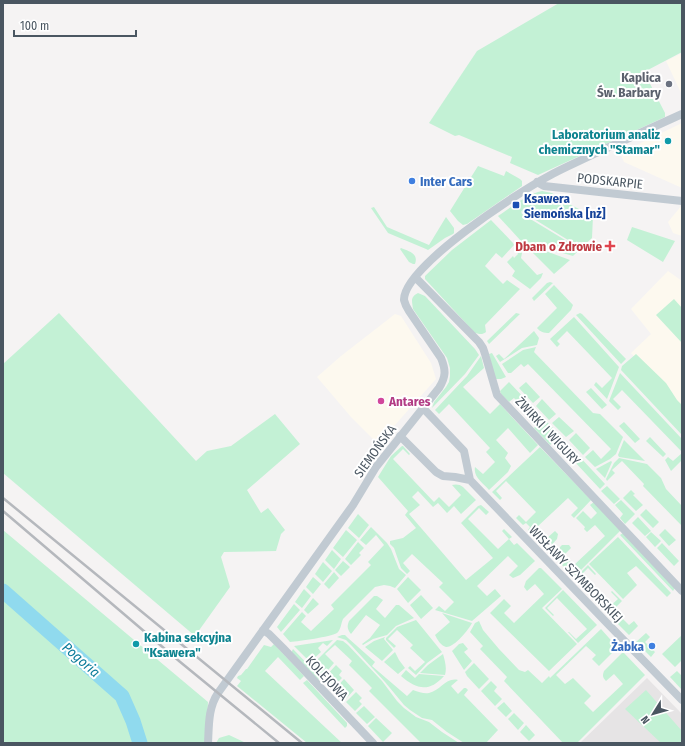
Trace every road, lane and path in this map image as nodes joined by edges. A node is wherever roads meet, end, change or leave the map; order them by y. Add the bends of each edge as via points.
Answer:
1 (682, 114) edge
2 (538, 182) junction
3 (682, 201) edge
4 (415, 277) junction
5 (423, 408) junction
6 (400, 436) junction
7 (470, 480) junction
8 (682, 590) edge
9 (263, 630) junction
10 (682, 700) edge
11 (208, 743) edge
12 (373, 743) edge

1 - 2 street, SIEMOŃSKA
2 - 3 street, PODSKARPIE via 544,186
2 - 4 street, SIEMOŃSKA via 500,205 462,233
4 - 5 street, SIEMOŃSKA via 404,299 409,311 441,358 445,371 439,388
4 - 8 street, ŻWIRKI I WIGURY via 479,342 497,395
5 - 6 street, SIEMOŃSKA
5 - 7 street via 464,451
6 - 7 street via 442,476
6 - 9 street, SIEMOŃSKA
7 - 10 street, WISŁAWY SZYMBORSKIEJ
9 - 11 street, SIEMOŃSKA via 213,701
9 - 12 street, KOLEJOWA

